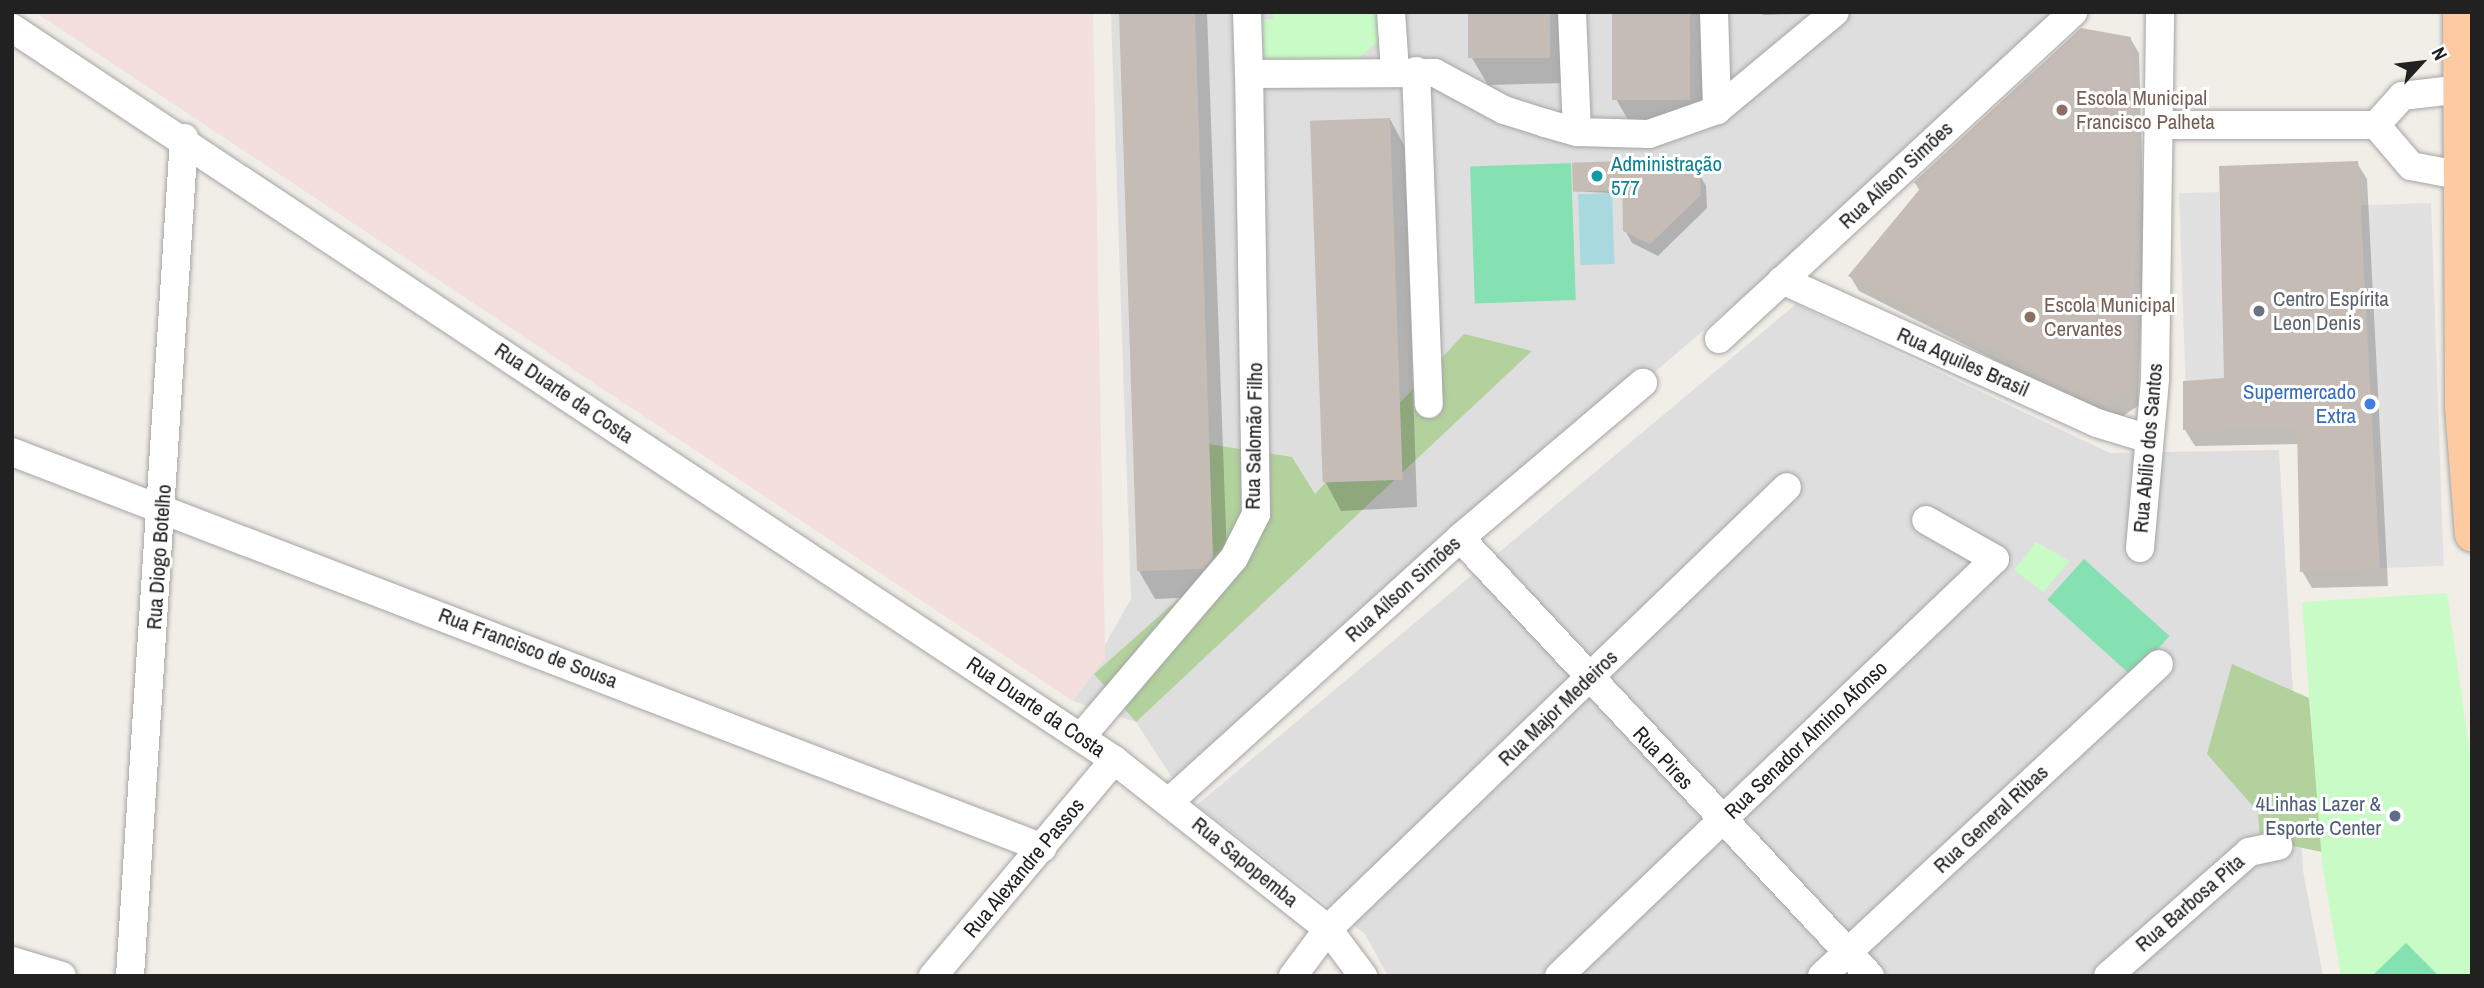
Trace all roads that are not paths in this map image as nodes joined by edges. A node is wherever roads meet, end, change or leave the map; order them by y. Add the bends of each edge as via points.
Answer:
1 (1247, 12) edge
2 (1391, 12) edge
3 (1572, 12) edge
4 (1714, 12) edge
5 (1835, 12) edge
6 (2073, 12) edge
7 (2160, 12) edge
8 (2460, 12) edge
9 (12, 27) edge
10 (1405, 71) junction
11 (1249, 74) junction
12 (2462, 89) junction
13 (1717, 110) junction
14 (2161, 125) junction
15 (2376, 125) junction
16 (1577, 132) junction
17 (184, 138) junction
18 (2463, 176) junction
19 (1782, 280) junction
20 (1719, 339) dead end
21 (1643, 383) dead end
22 (1429, 404) dead end
23 (2146, 438) junction
24 (12, 452) edge
25 (1787, 487) dead end
26 (163, 507) junction
27 (1926, 520) dead end
28 (2472, 534) edge
29 (1460, 538) junction
30 (2140, 548) dead end
31 (2159, 664) dead end
32 (1588, 679) junction
33 (1081, 737) junction
34 (1114, 760) junction
35 (1169, 802) junction
36 (1722, 820) junction
37 (2278, 846) dead end
38 (1043, 848) junction
39 (1328, 929) junction
40 (1847, 952) junction
41 (12, 961) edge
42 (62, 976) edge
43 (130, 976) edge
44 (933, 976) edge
45 (1293, 976) edge
46 (1363, 976) edge
47 (1559, 976) edge
48 (1822, 976) edge
49 (1870, 976) edge
50 (2108, 976) edge

1 - 11 street, Rua Salomão Filho
2 - 10 street
3 - 16 street
4 - 13 street
5 - 13 street
6 - 19 street, Rua Aílson Simões
7 - 14 street, Rua Abílio dos Santos
8 - 12 main road
9 - 17 street, Rua Duarte da Costa
10 - 11 street
10 - 16 street via 1451,79 1504,110
10 - 22 street
11 - 33 street, Rua Salomão Filho via 1256,514 1234,558
12 - 15 street via 2402,96
12 - 18 main road
13 - 16 street via 1649,134
14 - 15 street
14 - 23 street, Rua Abílio dos Santos via 2155,379
15 - 18 street via 2406,163
17 - 26 street, Rua Diogo Botelho
17 - 33 street, Rua Duarte da Costa
18 - 28 main road via 2462,407
19 - 20 street, Rua Aílson Simões
19 - 23 street, Rua Aquiles Brasil via 2097,423
21 - 29 street, Rua Aílson Simões
23 - 30 street, Rua Abílio dos Santos
24 - 26 street, Rua Francisco de Sousa
25 - 32 street, Rua Major Medeiros
26 - 38 street, Rua Francisco de Sousa
26 - 43 street, Rua Diogo Botelho
27 - 36 street, Rua Senador Almino Afonso via 1995,559
29 - 32 street, Rua Pires
29 - 35 street, Rua Aílson Simões
31 - 40 street, Rua General Ribas
32 - 36 street, Rua Pires
32 - 39 street, Rua Major Medeiros
33 - 34 street, Rua Duarte da Costa
34 - 35 street, Rua Sapopemba
34 - 38 street, Rua Alexandre Passos
35 - 39 street, Rua Sapopemba
36 - 40 street, Rua Pires
36 - 47 street, Rua Senador Almino Afonso
37 - 50 street, Rua Barbosa Pita via 2249,852
38 - 44 street, Rua Alexandre Passos
39 - 45 street, Rua Major Medeiros
39 - 46 street, Rua Sapopemba
40 - 48 street, Rua General Ribas
40 - 49 street, Rua Pires
41 - 42 street

